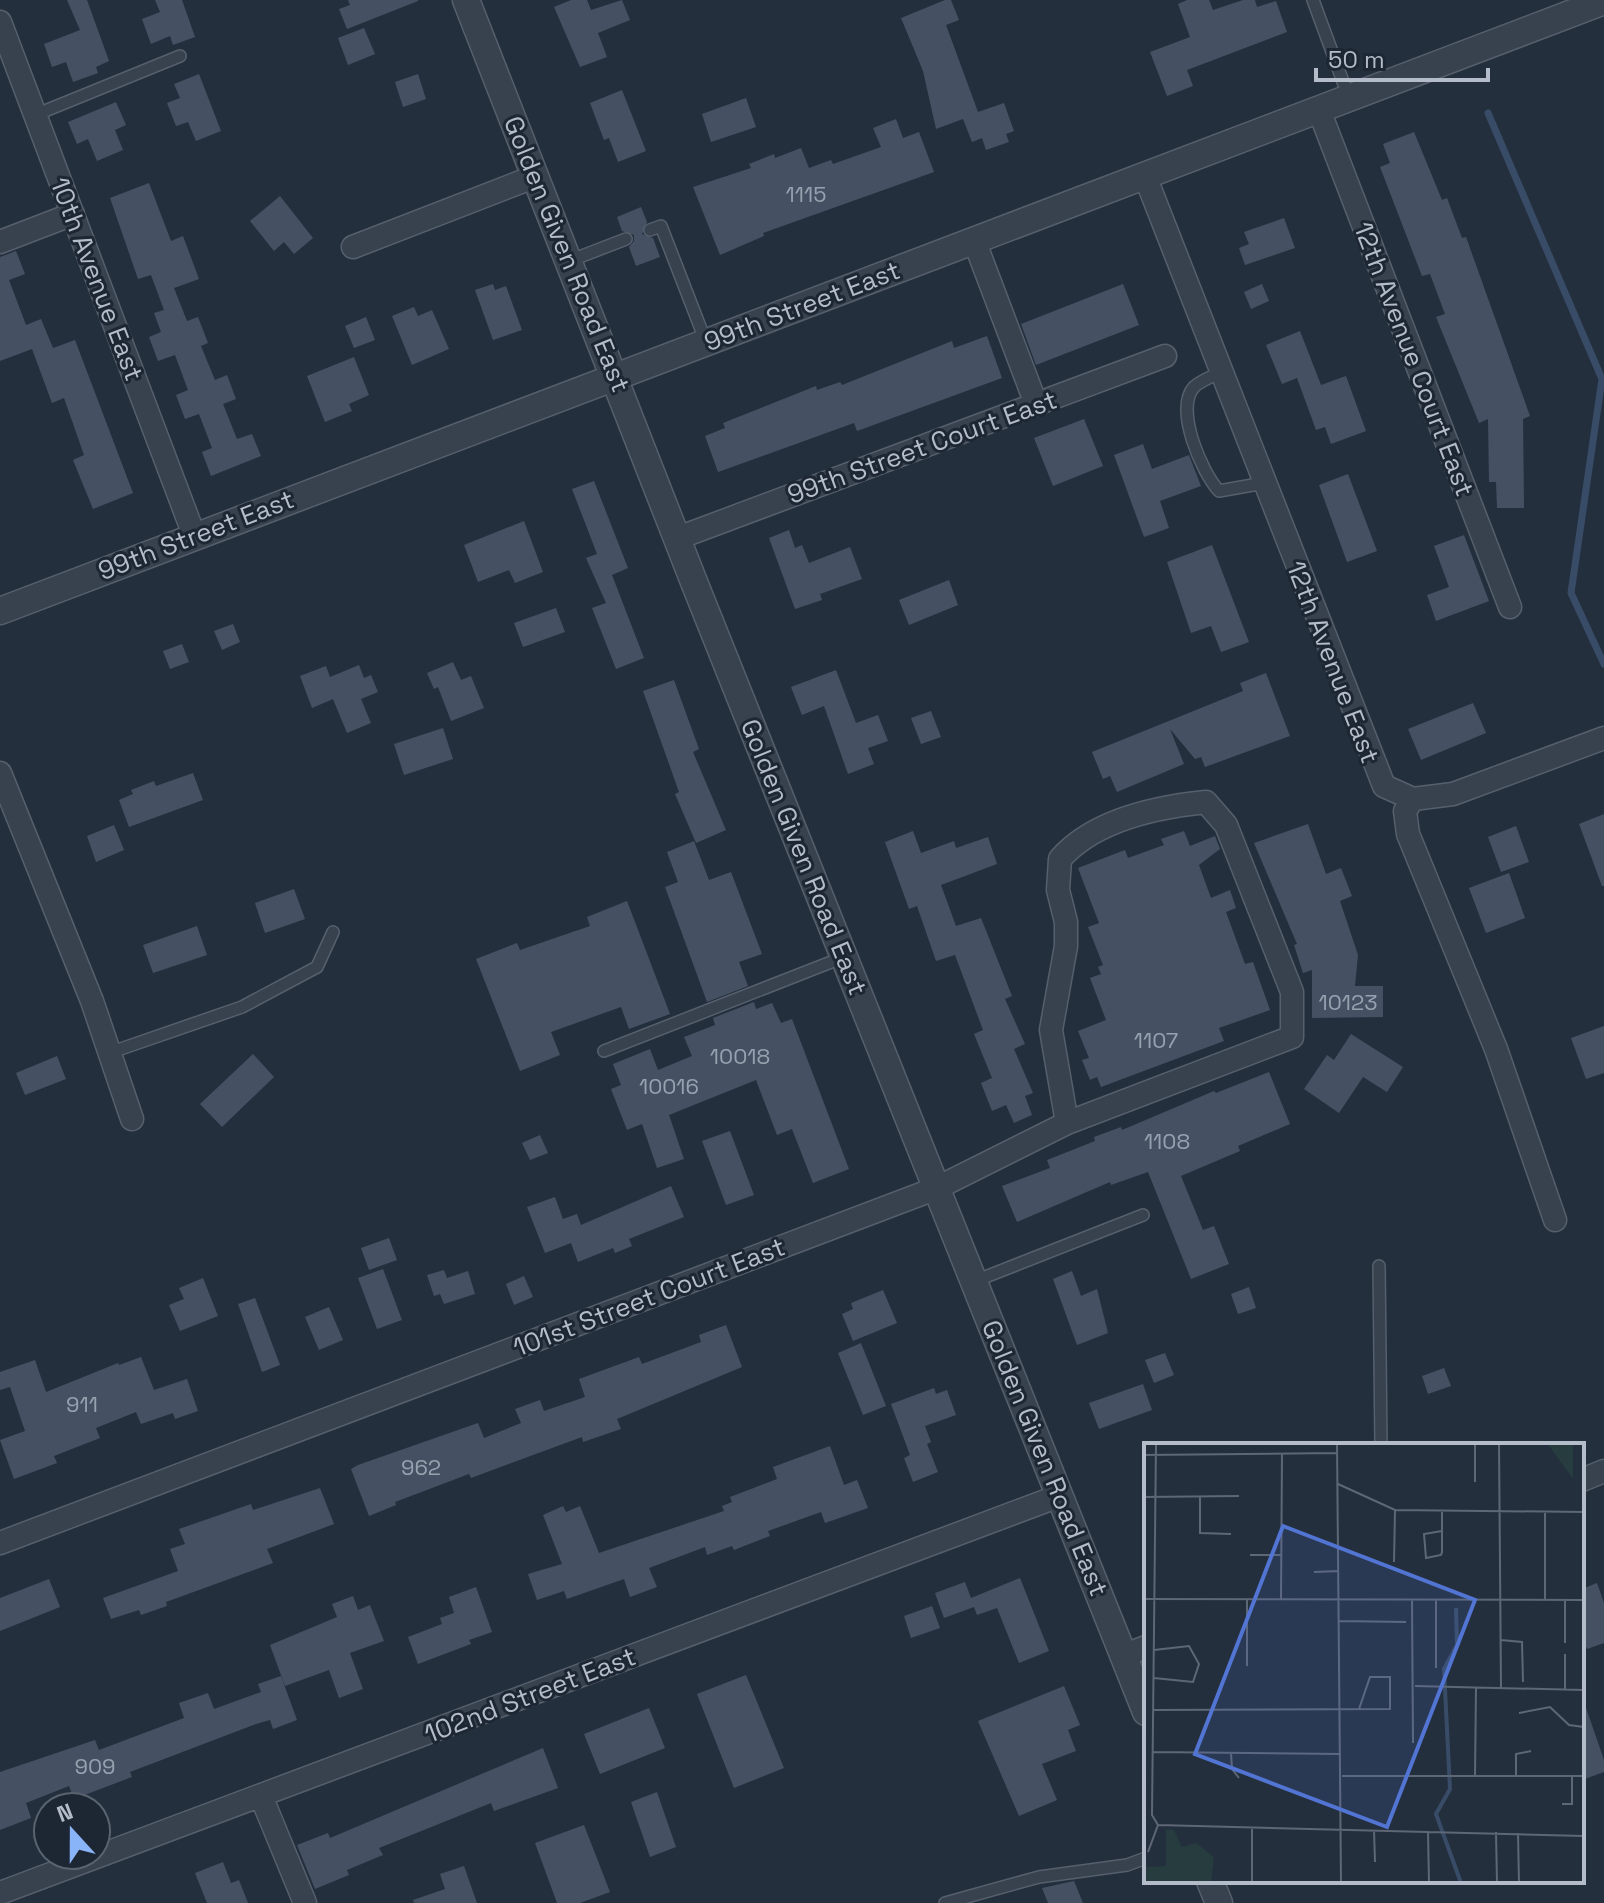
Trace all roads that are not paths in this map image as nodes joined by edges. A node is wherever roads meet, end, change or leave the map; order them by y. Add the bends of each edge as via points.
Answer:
1 (466, 0) edge
2 (1313, 0) edge
3 (1604, 1) edge
4 (0, 22) edge
5 (180, 56) dead end
6 (1349, 99) junction
7 (1319, 110) junction
8 (35, 115) junction
9 (536, 176) junction
10 (1145, 176) junction
11 (73, 214) junction
12 (650, 230) dead end
13 (626, 239) dead end
14 (974, 240) junction
15 (0, 242) edge
16 (353, 247) dead end
17 (569, 261) junction
18 (706, 342) junction
19 (1165, 356) dead end
20 (1221, 372) junction
21 (615, 377) junction
22 (1036, 404) junction
23 (1264, 483) junction
24 (194, 535) junction
25 (678, 538) junction
26 (1510, 607) dead end
27 (0, 611) edge
28 (1604, 738) edge
29 (0, 773) edge
30 (1413, 799) junction
31 (8, 816) edge
32 (333, 932) dead end
33 (844, 957) junction
34 (604, 1051) dead end
35 (109, 1053) junction
36 (132, 1119) dead end
37 (1067, 1123) junction
38 (937, 1188) junction
39 (1143, 1215) dead end
40 (1555, 1220) dead end
41 (1379, 1266) dead end
42 (974, 1281) junction
43 (1381, 1443) edge
44 (1604, 1471) edge
45 (1584, 1479) edge
46 (1059, 1496) junction
47 (0, 1543) edge
48 (1136, 1651) edge
49 (1144, 1700) edge
50 (261, 1796) junction
51 (1144, 1859) edge
52 (1211, 1883) edge
53 (0, 1893) edge
54 (305, 1903) edge
55 (945, 1903) edge
56 (1219, 1903) edge

1 - 9 street, Golden Given Road East
2 - 6 lane
3 - 6 street, 99th Street East
4 - 8 street, 10th Avenue East
5 - 8 lane
6 - 7 street, 99th Street East
7 - 10 street, 99th Street East
7 - 26 street, 12th Avenue Court East
8 - 11 street, 10th Avenue East
9 - 16 street
9 - 17 street, Golden Given Road East
10 - 14 street, 99th Street East
10 - 20 street, 12th Avenue East
11 - 15 street
11 - 24 street, 10th Avenue East
12 - 18 lane via 661,226
13 - 17 lane
14 - 18 street, 99th Street East
14 - 22 street
17 - 21 street, Golden Given Road East
18 - 21 street, 99th Street East
19 - 22 street, 99th Street Court East
20 - 23 street, 12th Avenue East
20 - 23 lane via 1195,386 1188,397 1189,431 1219,491
21 - 24 street, 99th Street East
21 - 25 street, Golden Given Road East
22 - 25 street, 99th Street Court East
23 - 30 street, 12th Avenue East via 1377,776 1384,786
24 - 27 street, 99th Street East
25 - 33 street, Golden Given Road East
28 - 30 street via 1453,794
29 - 31 street
30 - 40 street via 1405,811 1408,834 1496,1049
31 - 35 street
32 - 35 lane via 317,967 242,1007
33 - 34 lane
33 - 38 street, Golden Given Road East
35 - 36 street
37 - 37 street, 101st Street Court East via 1051,1030 1066,946 1058,890 1060,859 1086,835 1111,824 1175,805 1206,802 1226,825 1292,992 1292,1037
37 - 38 street, 101st Street Court East
38 - 42 street, Golden Given Road East
38 - 47 street, 101st Street Court East
39 - 42 lane
41 - 43 lane
42 - 46 street, Golden Given Road East
44 - 45 street
46 - 48 street, Golden Given Road East
46 - 50 street, 102nd Street East
48 - 49 street, Golden Given Road East
50 - 53 street, 102nd Street East
50 - 54 street
51 - 55 lane via 1039,1877
52 - 56 street

